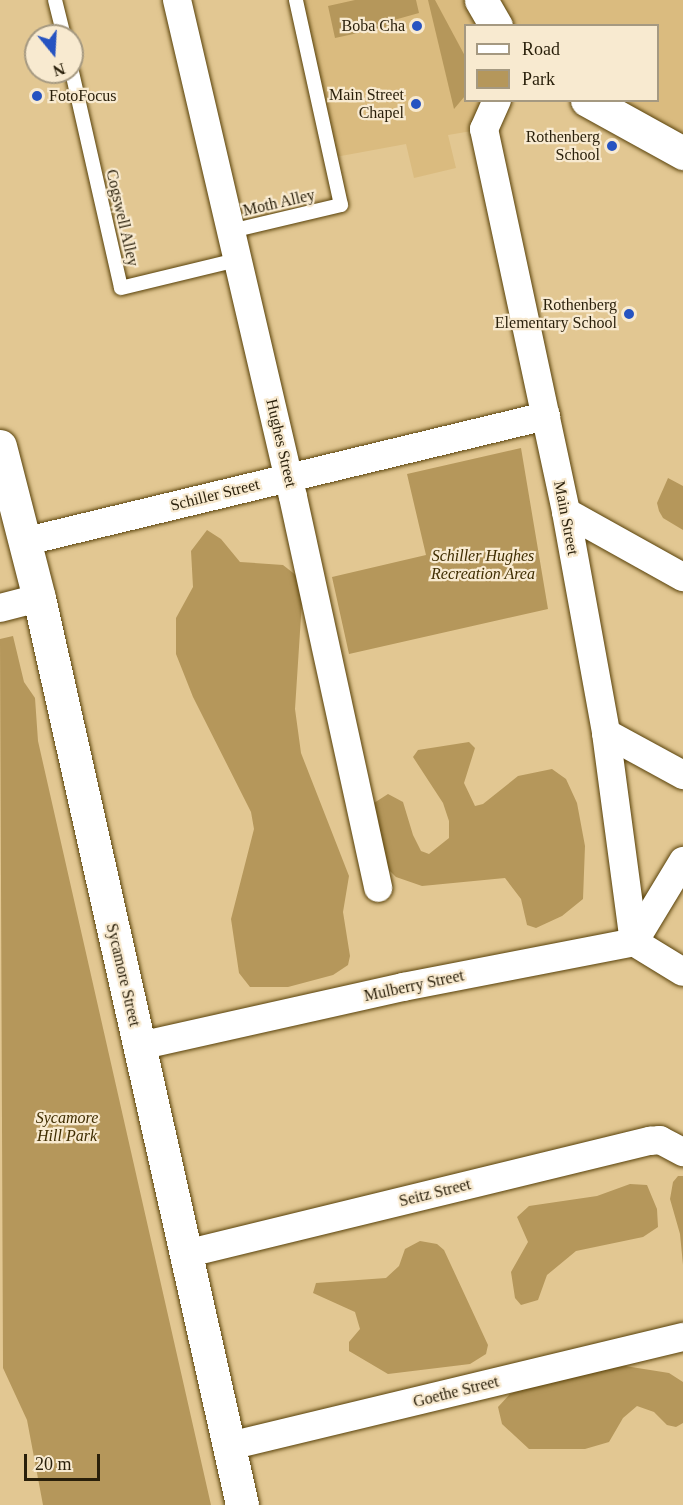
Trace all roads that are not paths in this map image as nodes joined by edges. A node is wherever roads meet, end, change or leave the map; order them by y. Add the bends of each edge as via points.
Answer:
1 (55, 0) edge
2 (177, 0) edge
3 (296, 0) edge
4 (481, 0) edge
5 (61, 24) edge
6 (495, 24) edge
7 (75, 84) edge
8 (495, 102) edge
9 (591, 102) edge
10 (683, 153) edge
11 (231, 231) junction
12 (237, 260) junction
13 (546, 416) junction
14 (0, 446) edge
15 (288, 477) junction
16 (566, 512) junction
17 (23, 542) junction
18 (683, 577) edge
19 (39, 598) junction
20 (0, 608) edge
21 (606, 733) junction
22 (683, 775) edge
23 (683, 861) edge
24 (378, 888) dead end
25 (634, 942) junction
26 (683, 972) edge
27 (139, 1046) junction
28 (683, 1152) edge
29 (185, 1254) junction
30 (683, 1337) edge
31 (229, 1446) junction
32 (242, 1505) edge

1 - 5 lane
2 - 11 street, Hughes Street
3 - 11 lane, Moth Alley via 341,205
4 - 6 main road
7 - 12 lane, Cogswell Alley via 121,288
8 - 13 street, Main Street via 484,129
9 - 10 main road
11 - 12 street, Hughes Street
12 - 15 street, Hughes Street
13 - 15 street, Schiller Street
13 - 16 street, Main Street
14 - 17 main road, Sycamore Street
15 - 17 street, Schiller Street
15 - 24 street, Hughes Street
16 - 18 street
16 - 21 street, Main Street
17 - 19 main road, Sycamore Street
19 - 20 street
19 - 27 main road, Sycamore Street
21 - 22 street
21 - 25 street, Main Street
23 - 25 street
25 - 26 street
25 - 27 street, Mulberry Street via 403,987
27 - 29 main road, Sycamore Street
28 - 29 street, Seitz Street via 660,1140 650,1141
29 - 31 main road, Sycamore Street
30 - 31 street, Goethe Street
31 - 32 main road, Sycamore Street

